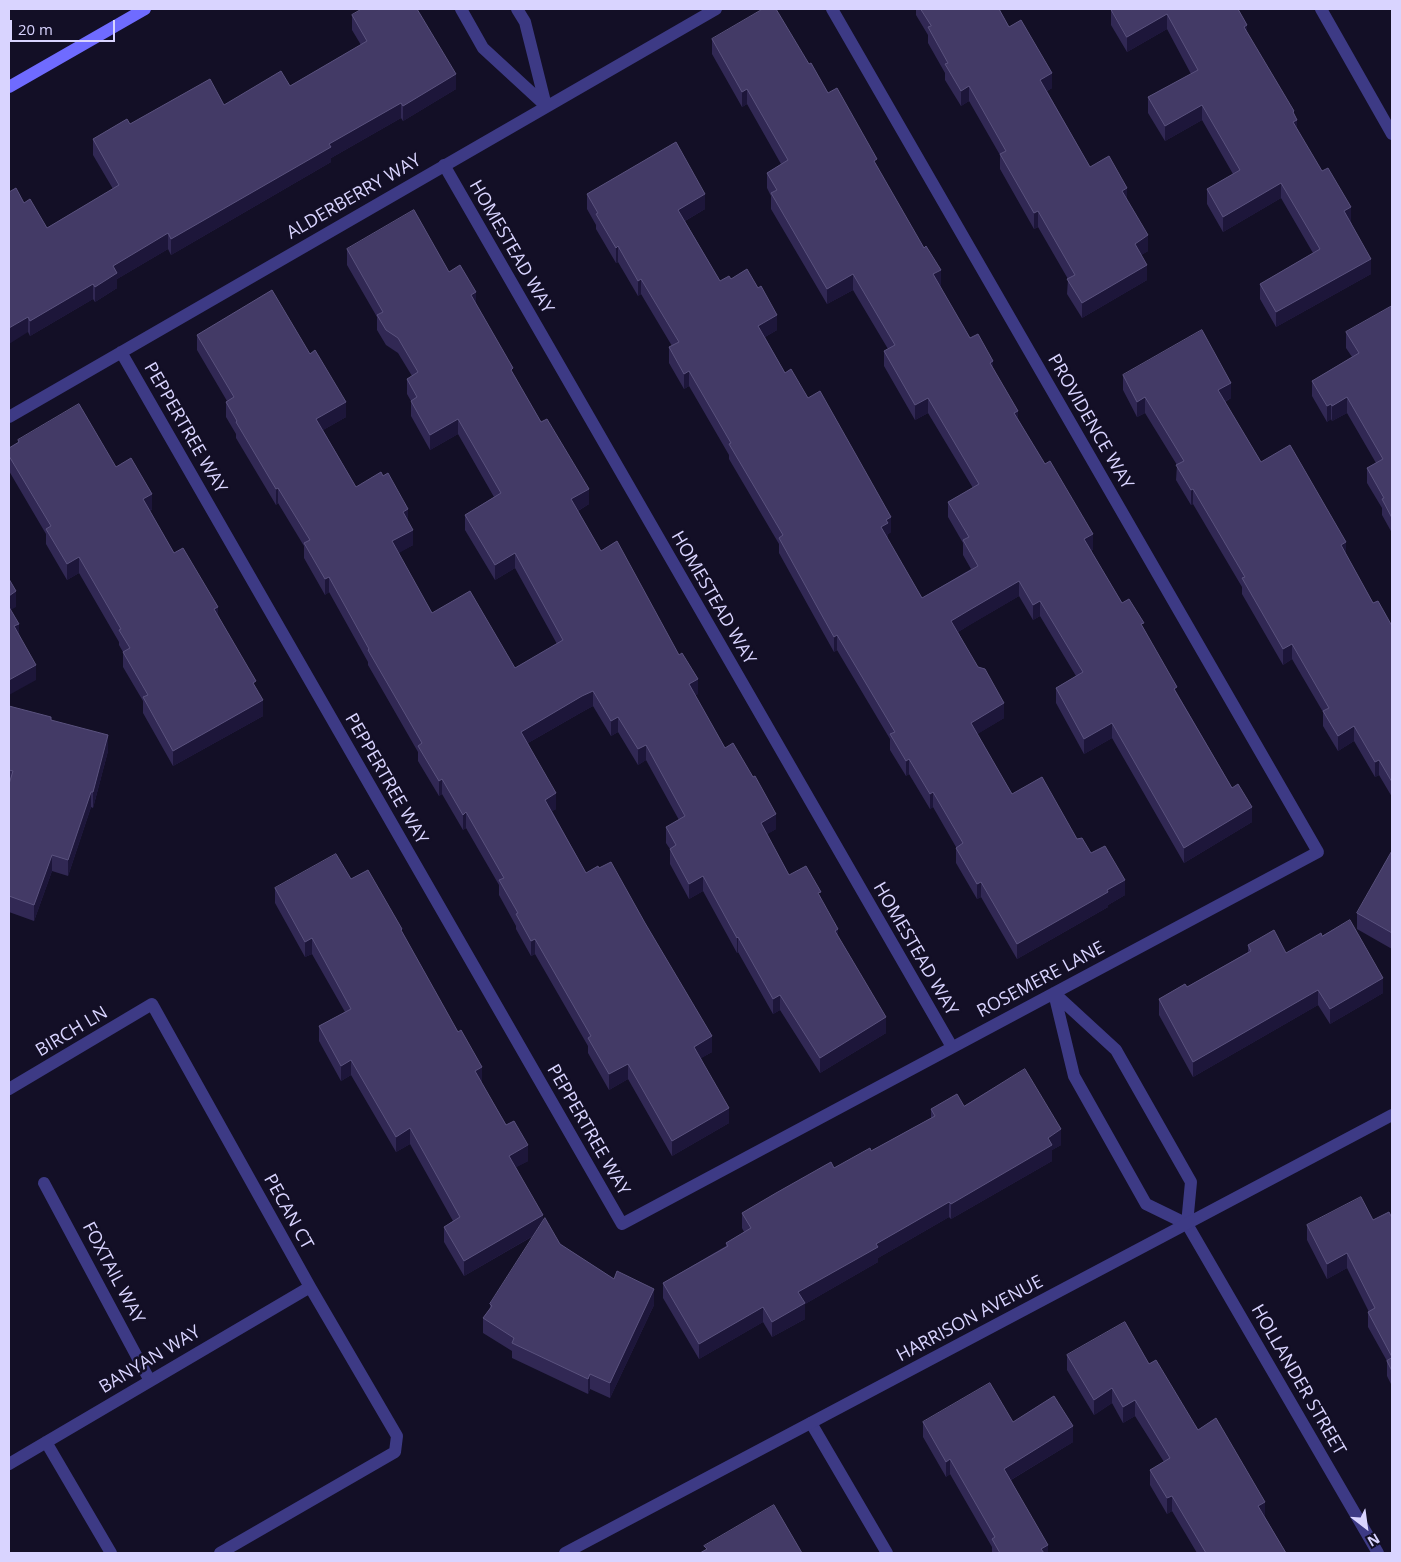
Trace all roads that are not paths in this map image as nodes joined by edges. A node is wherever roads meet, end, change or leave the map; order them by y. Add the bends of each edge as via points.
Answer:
1 (145, 9) edge
2 (516, 9) edge
3 (716, 9) edge
4 (832, 9) edge
5 (1321, 9) edge
6 (464, 10) edge
7 (9, 87) edge
8 (546, 106) junction
9 (1392, 134) edge
10 (444, 165) junction
11 (120, 352) junction
12 (9, 417) edge
13 (1318, 852) joint
14 (1054, 993) junction
15 (152, 1004) joint
16 (952, 1048) junction
17 (9, 1089) edge
18 (1392, 1115) edge
19 (44, 1182) dead end
20 (622, 1224) joint
21 (1187, 1224) junction
22 (310, 1286) junction
23 (150, 1381) junction
24 (811, 1423) junction
25 (46, 1442) junction
26 (9, 1464) edge
27 (111, 1553) edge
28 (220, 1553) edge
29 (564, 1553) edge
30 (887, 1553) edge
31 (1378, 1553) edge

1 - 7 main road
2 - 8 street via 525,22
3 - 8 street, ALDERBERRY WAY
4 - 13 street, PROVIDENCE WAY
5 - 9 street
6 - 8 street via 483,48
8 - 10 street, ALDERBERRY WAY
10 - 11 street, ALDERBERRY WAY
10 - 16 street, HOMESTEAD WAY
11 - 12 street, ALDERBERRY WAY
11 - 20 street, PEPPERTREE WAY
13 - 14 street, ROSEMERE LANE
14 - 16 street, ROSEMERE LANE
14 - 21 street via 1116,1050 1190,1182
14 - 21 street via 1074,1076 1146,1204
15 - 17 street, BIRCH LN
15 - 22 street, PECAN CT
16 - 20 street, ROSEMERE LANE
18 - 21 street, HARRISON AVENUE
19 - 23 street, FOXTAIL WAY
21 - 24 street, HARRISON AVENUE
21 - 31 street, HOLLANDER STREET
22 - 23 street, BANYAN WAY
22 - 28 street, PECAN CT via 397,1436 395,1452
23 - 25 street, BANYAN WAY
24 - 29 street, HARRISON AVENUE
24 - 30 street
25 - 26 street, BANYAN WAY
25 - 27 street

